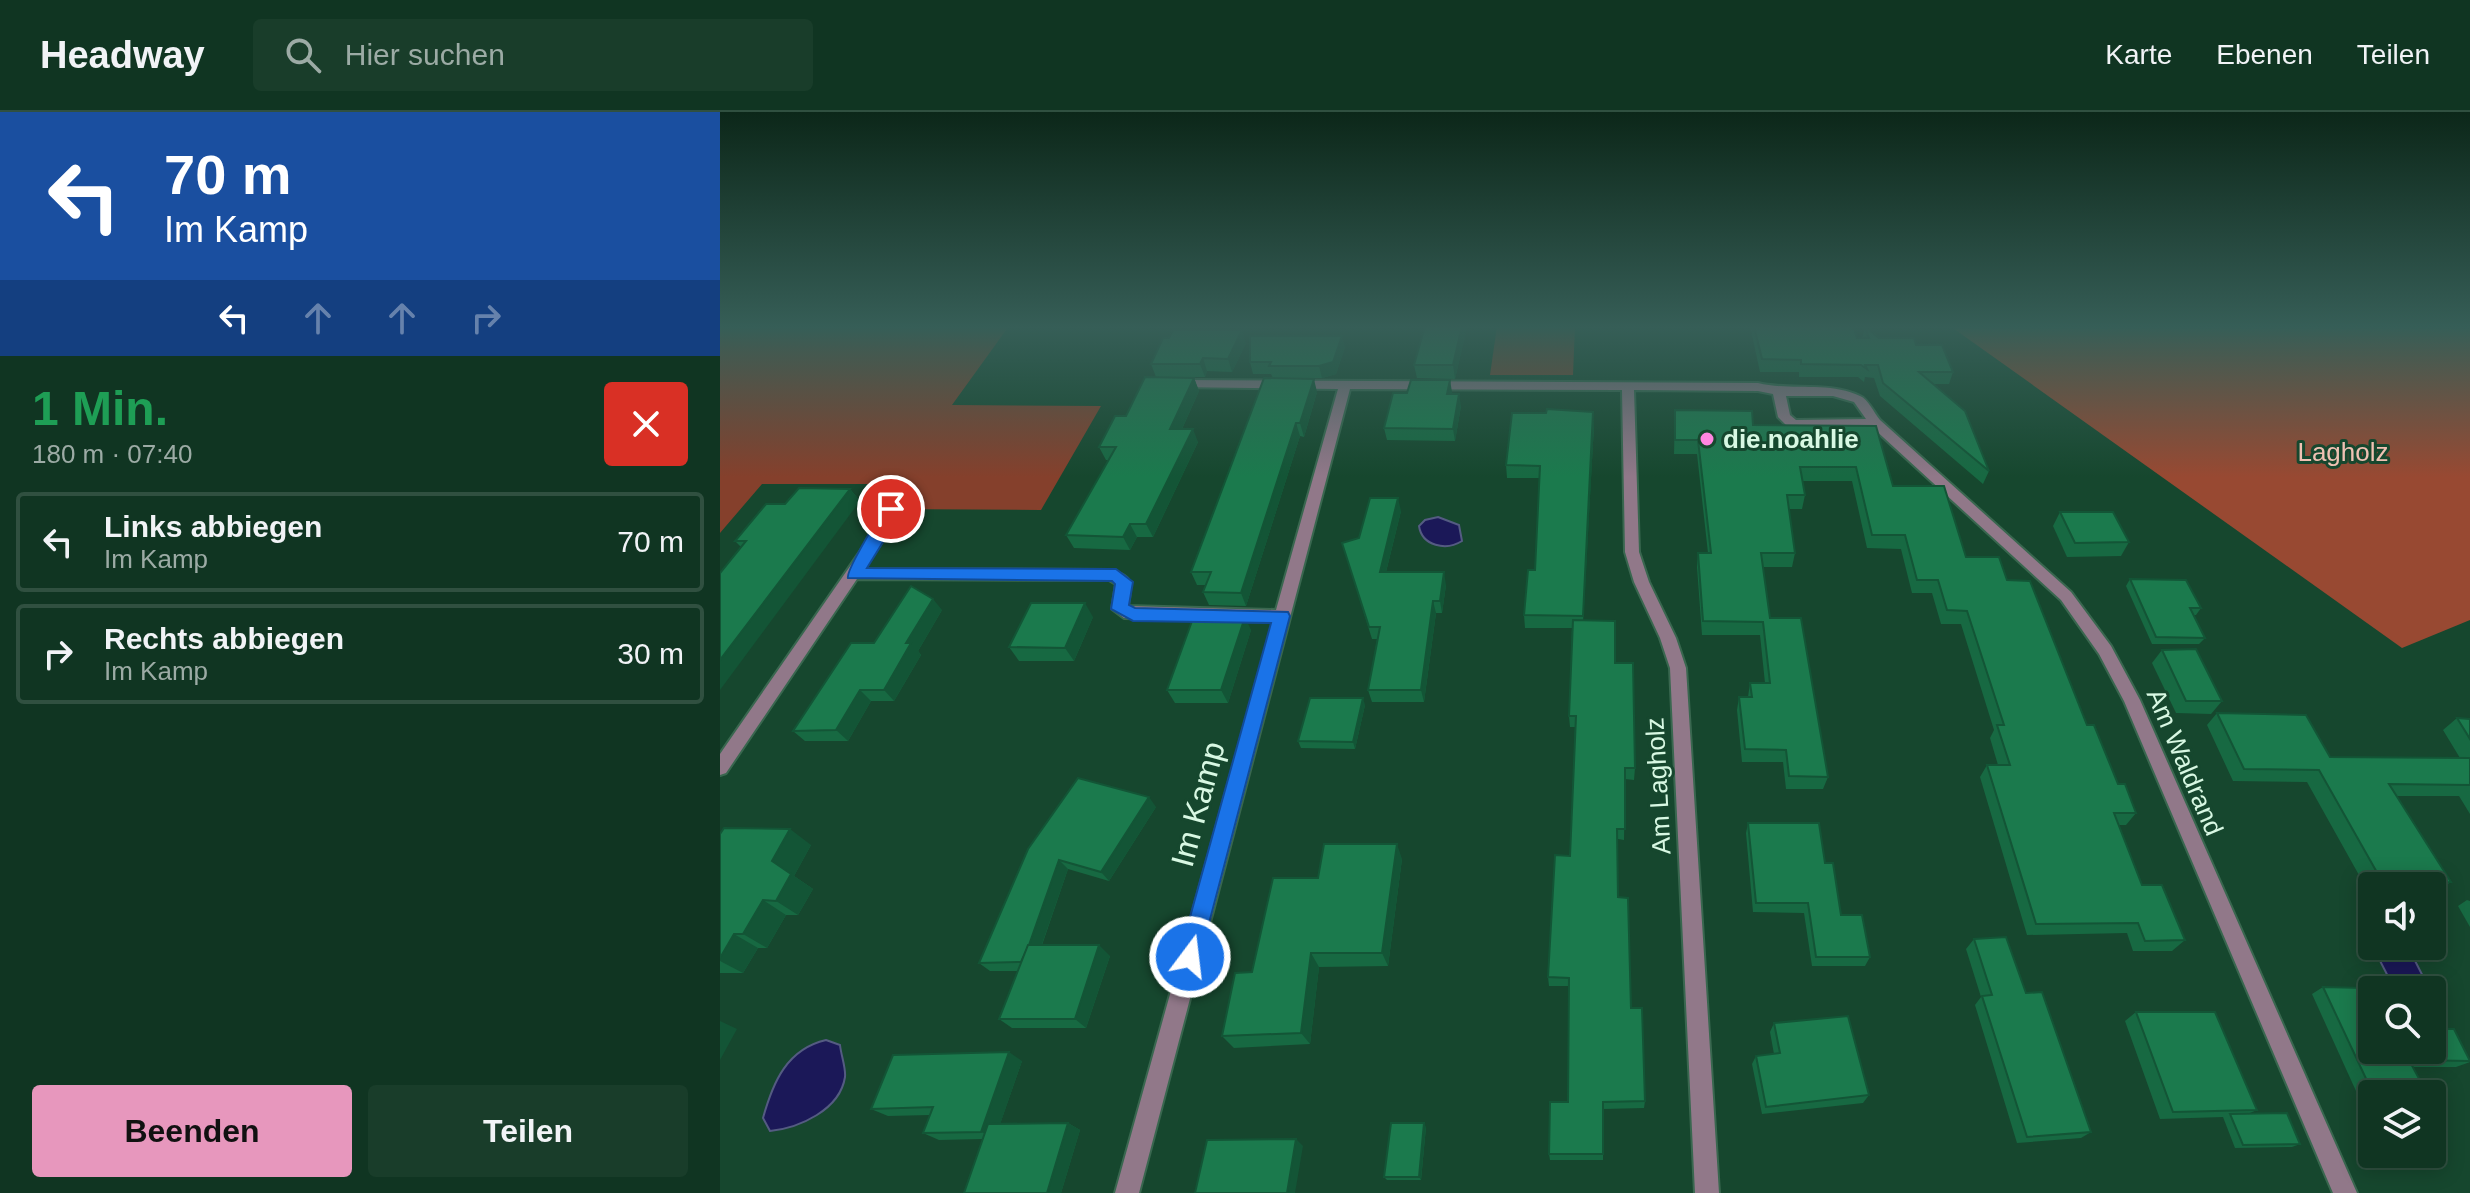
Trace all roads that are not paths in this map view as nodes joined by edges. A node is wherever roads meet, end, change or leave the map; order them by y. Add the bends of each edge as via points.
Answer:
1 (1159, 384) edge
2 (1345, 384) junction
3 (1628, 386) junction
4 (1779, 392) junction
5 (1875, 423) junction
6 (891, 509) dead end
7 (854, 574) junction
8 (1281, 616) junction
9 (720, 768) edge
10 (1127, 1193) edge
11 (1707, 1193) edge
12 (2345, 1193) edge

1 - 2 street
2 - 3 street
2 - 8 street, Im Kamp
3 - 4 street via 1758,387
3 - 11 street, Am Lagholz via 1632,552 1678,668
4 - 5 street, Am Waldrand via 1833,392 1858,399
4 - 5 street via 1784,417 1793,424
5 - 12 street, Am Waldrand via 2039,569 2105,650 2132,700
6 - 7 street
7 - 8 street via 1116,575 1124,582 1120,609 1133,615
7 - 9 street
8 - 10 street, Im Kamp

